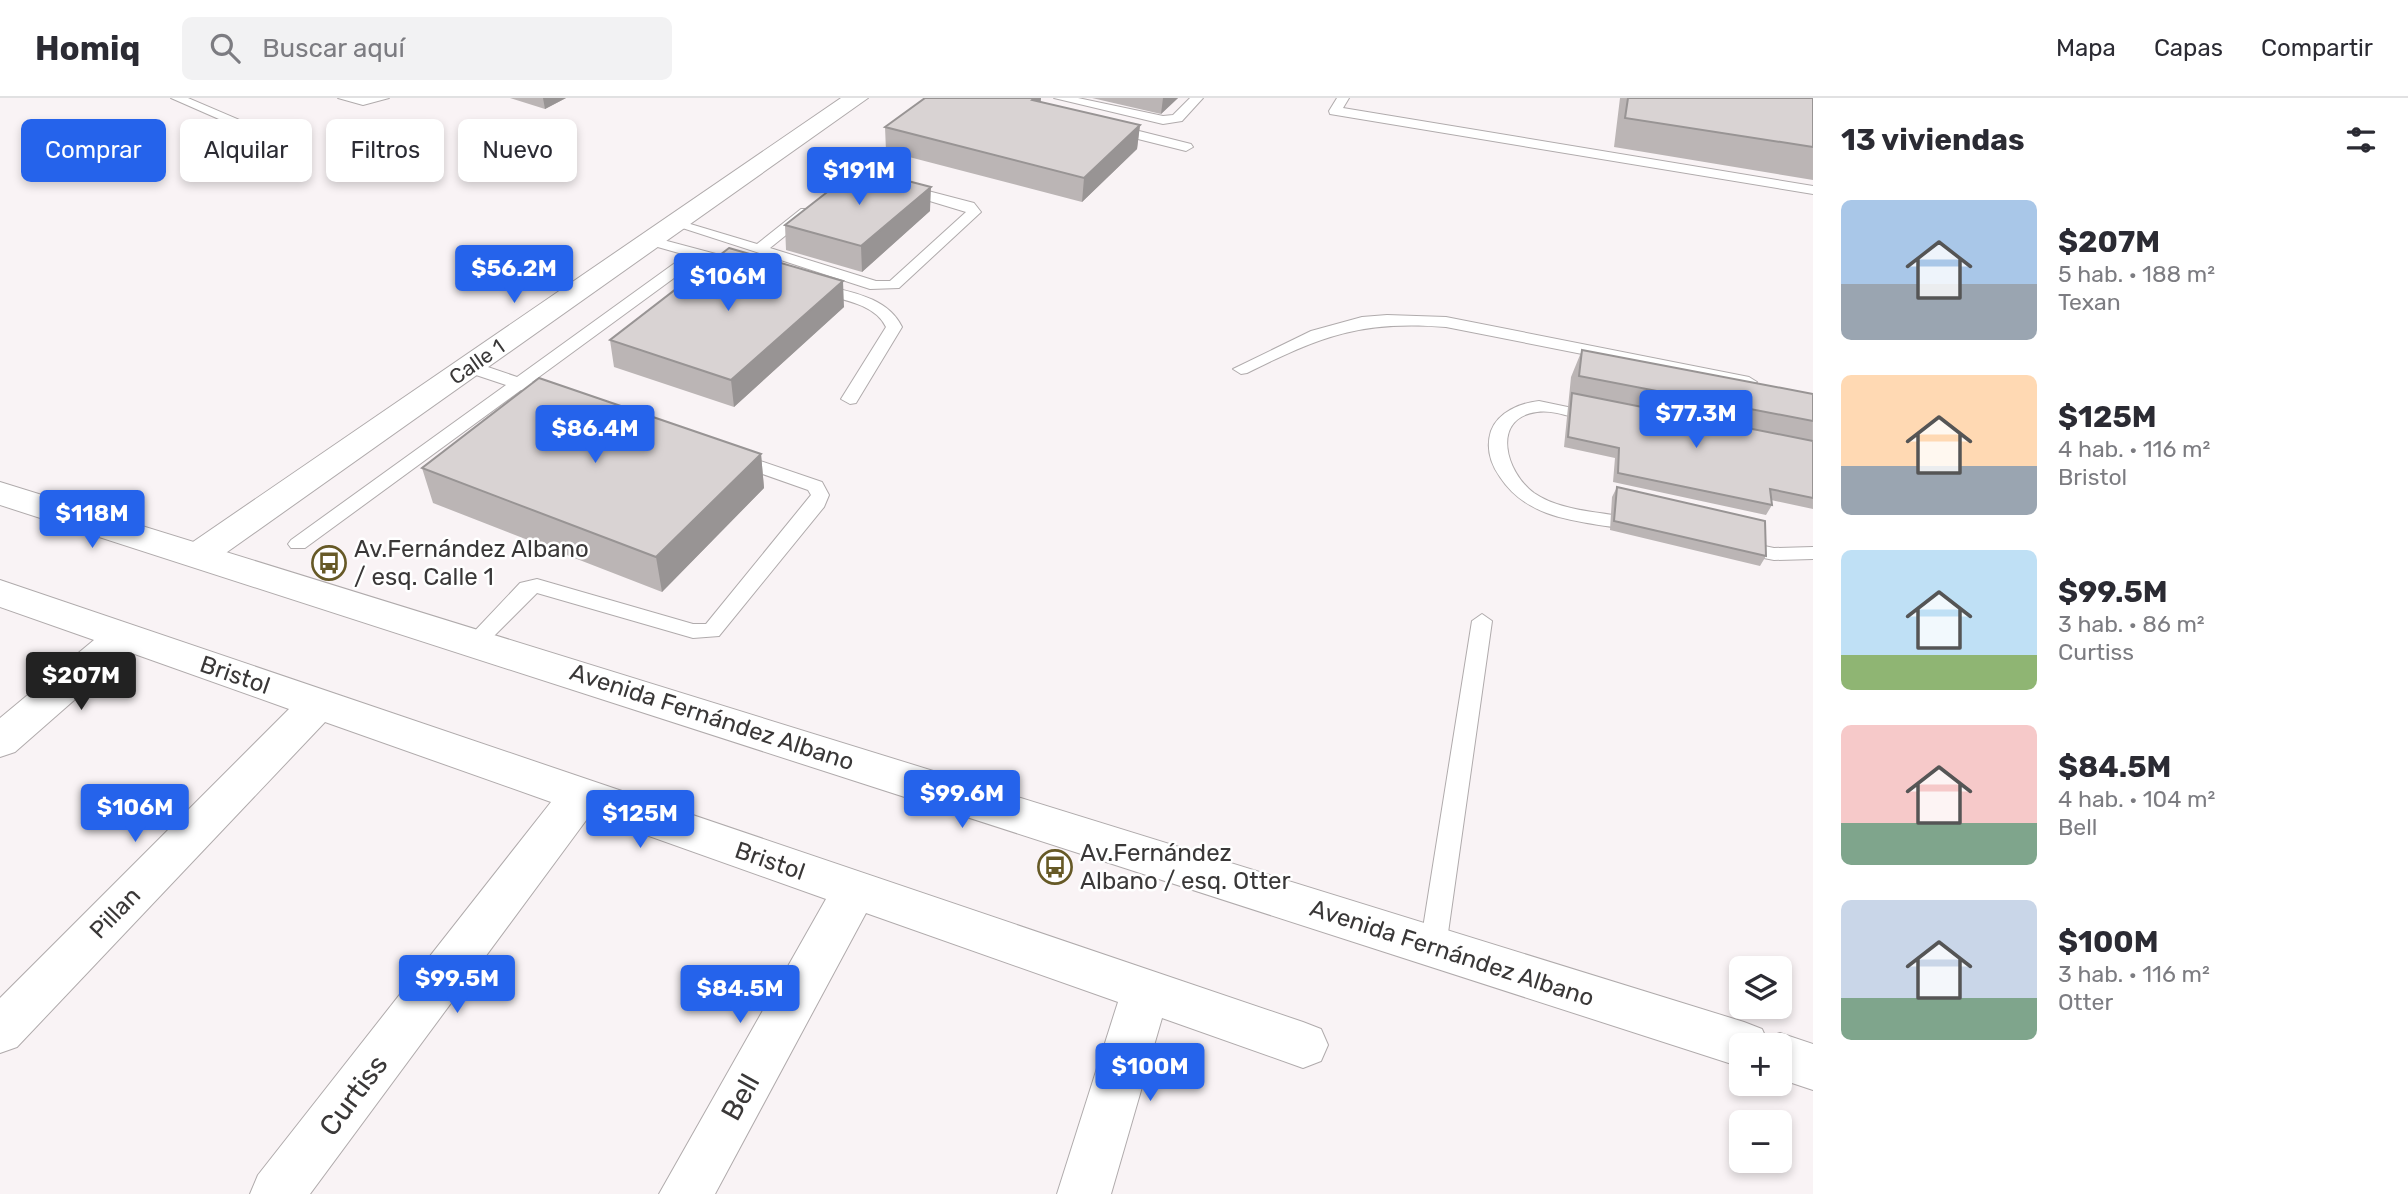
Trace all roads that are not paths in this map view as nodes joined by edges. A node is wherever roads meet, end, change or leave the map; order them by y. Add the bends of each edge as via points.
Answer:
1 (177, 98) edge
2 (344, 98) edge
3 (383, 98) edge
4 (856, 98) edge
5 (1060, 98) edge
6 (1198, 98) edge
7 (1343, 98) edge
8 (229, 119) edge
9 (1095, 124) edge
10 (1186, 147) dead end
11 (895, 187) edge
12 (1813, 190) edge
13 (817, 202) edge
14 (677, 223) junction
15 (652, 241) junction
16 (759, 249) junction
17 (698, 253) junction
18 (732, 263) junction
19 (757, 270) edge
20 (711, 278) edge
21 (806, 286) edge
22 (470, 367) junction
23 (1241, 369) dead end
24 (518, 383) junction
25 (1772, 387) edge
26 (567, 399) edge
27 (850, 399) dead end
28 (1614, 422) edge
29 (723, 454) edge
30 (0, 493) edge
31 (1658, 529) edge
32 (1723, 543) edge
33 (298, 544) dead end
34 (1813, 553) edge
35 (200, 554) junction
36 (0, 593) edge
37 (1482, 621) dead end
38 (123, 636) junction
39 (476, 642) junction
40 (318, 704) junction
41 (0, 741) edge
42 (581, 795) junction
43 (855, 890) junction
44 (1433, 947) junction
45 (1146, 991) junction
46 (0, 1031) edge
47 (1729, 1040) edge
48 (1303, 1045) dead end
49 (1792, 1060) edge
50 (1813, 1067) edge
51 (277, 1194) edge
52 (686, 1194) edge
53 (1084, 1194) edge

1 - 8 lane
2 - 3 lane
4 - 14 street, Calle 1
5 - 6 lane via 1163,120 1177,118
7 - 12 lane via 1335,111
9 - 10 lane
11 - 16 lane via 969,206 974,212 894,285 874,286
13 - 16 lane
14 - 15 street, Calle 1
14 - 16 lane
15 - 17 lane
15 - 22 street, Calle 1
17 - 18 lane
17 - 24 lane
18 - 19 lane
18 - 20 lane
21 - 27 lane via 881,309 892,317 894,327
22 - 24 lane
22 - 35 street, Calle 1
23 - 25 lane via 1320,331 1361,320 1402,317 1446,321
24 - 26 lane
24 - 33 lane
28 - 31 lane via 1535,406 1503,424 1495,444 1497,456 1512,481 1541,505
29 - 39 lane via 815,486 820,495 712,631 693,631 537,586 527,588
30 - 35 street, Avenida Fernández Albano
32 - 34 lane via 1774,554
35 - 39 street, Avenida Fernández Albano
36 - 38 street, Bristol
37 - 44 lane
38 - 40 street, Bristol
38 - 41 street
39 - 44 street, Avenida Fernández Albano
40 - 42 street, Bristol
40 - 46 street, Pillan
42 - 43 street, Bristol
42 - 51 street, Curtiss
43 - 45 street, Bristol
43 - 52 street, Bell
44 - 47 street, Avenida Fernández Albano
45 - 48 street, Bristol
45 - 53 street
49 - 50 street

